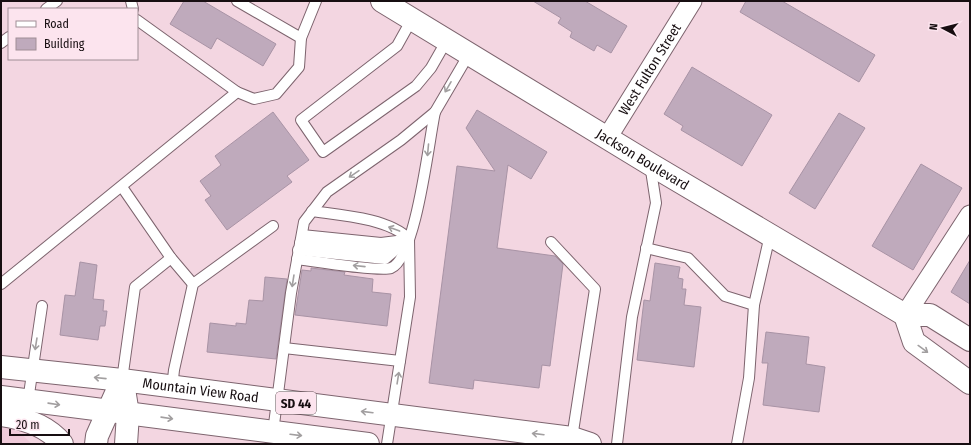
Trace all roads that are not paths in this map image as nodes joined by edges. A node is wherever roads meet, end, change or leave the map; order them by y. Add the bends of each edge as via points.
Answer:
1 (57, 1) edge
2 (237, 1) edge
3 (316, 1) edge
4 (382, 1) edge
5 (692, 1) edge
6 (47, 8) edge
7 (412, 19) junction
8 (138, 21) edge
9 (301, 38) junction
10 (447, 40) junction
11 (469, 54) junction
12 (237, 92) junction
13 (434, 112) junction
14 (607, 138) junction
15 (650, 164) junction
16 (122, 187) junction
17 (312, 211) junction
18 (970, 215) edge
19 (273, 226) dead end
20 (770, 235) junction
21 (409, 239) junction
22 (551, 242) dead end
23 (299, 247) junction
24 (646, 248) junction
25 (171, 258) junction
26 (1, 284) edge
27 (194, 284) junction
28 (754, 305) junction
29 (42, 306) dead end
30 (905, 315) junction
31 (970, 340) edge
32 (284, 348) junction
33 (400, 361) junction
34 (1, 367) edge
35 (32, 370) junction
36 (122, 380) junction
37 (970, 383) edge
38 (172, 388) junction
39 (1, 397) edge
40 (28, 401) junction
41 (277, 401) junction
42 (118, 413) junction
43 (1, 415) edge
44 (392, 415) junction
45 (273, 432) junction
46 (581, 441) edge
47 (62, 444) edge
48 (96, 444) edge
49 (126, 444) edge
50 (368, 444) edge
51 (387, 444) edge
52 (617, 444) edge
53 (736, 444) edge

1 - 6 lane
2 - 9 lane
3 - 9 lane
4 - 7 main road, Jackson Boulevard
5 - 14 street, West Fulton Street
7 - 10 main road, Jackson Boulevard
7 - 10 lane via 397,46 301,120 324,152 416,86 431,68
8 - 12 lane
9 - 12 lane via 299,67 276,94 254,99
10 - 11 main road, Jackson Boulevard
11 -> 13 lane
11 - 14 main road, Jackson Boulevard
12 - 16 lane
13 -> 17 lane via 401,140 326,192
13 -> 21 lane via 426,173
14 - 15 main road, Jackson Boulevard
15 - 20 main road, Jackson Boulevard
15 - 24 lane via 656,203
16 - 25 lane
16 - 26 lane
21 -> 17 lane via 402,232 370,220
17 - 23 lane via 304,222
18 - 30 street
19 - 27 lane
20 - 28 lane
20 - 30 main road, Jackson Boulevard
21 - 23 lane
21 -> 23 lane via 385,259
21 - 33 lane via 410,297
22 - 46 lane via 595,289
23 -> 32 lane
24 - 28 lane via 688,258 725,296
24 - 52 lane via 632,317
25 - 27 lane
25 - 36 lane via 135,287
27 - 38 lane
28 - 53 lane via 750,378
29 -> 35 lane
30 - 31 main road via 930,315
30 -> 37 main road via 914,342
32 - 33 lane
32 - 41 lane
44 -> 33 lane
34 - 35 main road, Mountain View Road / SD 44
36 -> 35 main road, Mountain View Road / SD 44
35 - 40 lane
36 - 38 main road, Mountain View Road / SD 44
36 - 42 main road
38 - 41 main road, Mountain View Road / SD 44
39 - 40 main road, SD 44
40 -> 42 main road, SD 44
44 -> 41 main road, Mountain View Road / SD 44
41 - 45 lane
42 -> 45 main road, SD 44
42 - 48 main road via 97,436
42 - 49 main road
43 - 47 main road via 19,418 36,425
46 -> 44 main road, Mountain View Road / SD 44
44 - 51 lane
45 -> 50 main road, SD 44

